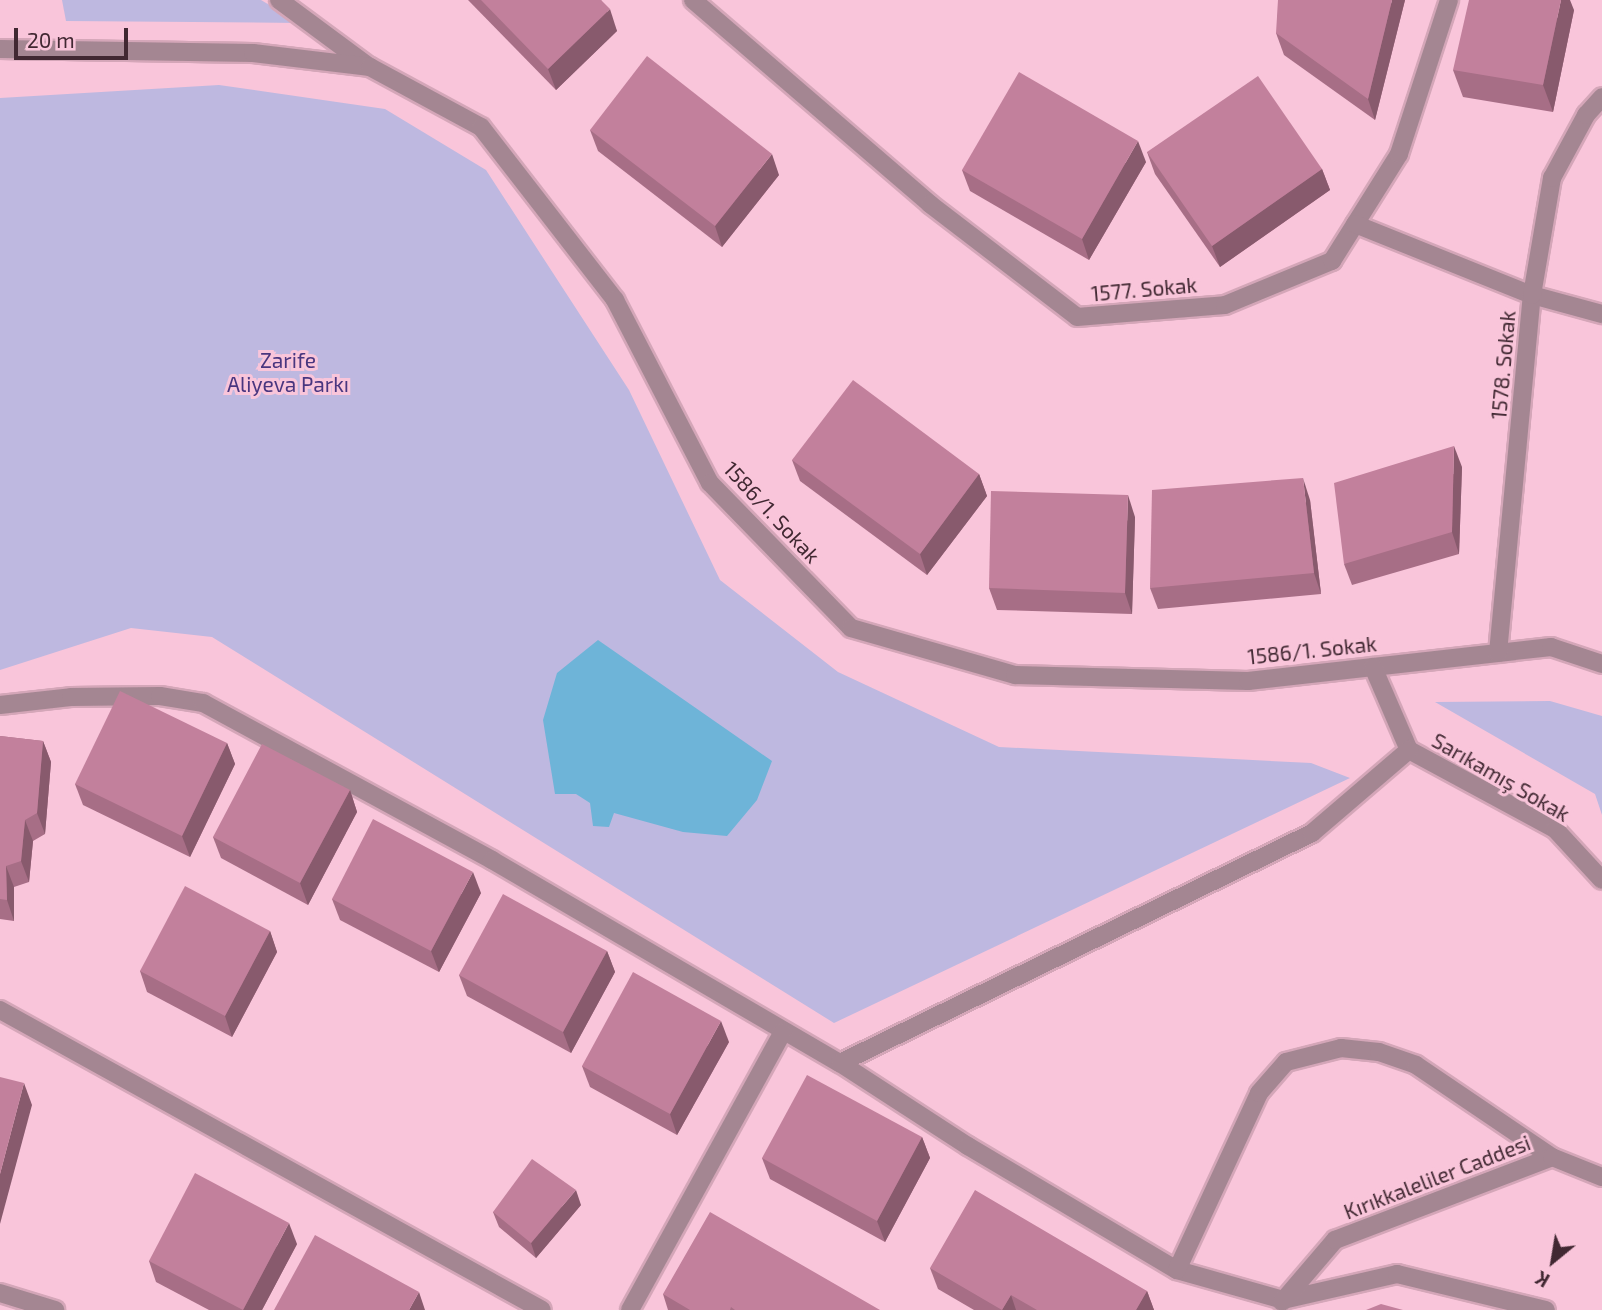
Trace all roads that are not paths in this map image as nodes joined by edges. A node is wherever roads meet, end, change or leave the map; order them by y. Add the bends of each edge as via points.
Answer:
1 (279, 0) edge
2 (693, 0) edge
3 (1449, 0) edge
4 (0, 49) edge
5 (370, 67) junction
6 (1602, 97) edge
7 (1355, 224) junction
8 (1532, 295) junction
9 (1602, 314) edge
10 (1498, 653) junction
11 (1602, 664) edge
12 (1373, 667) junction
13 (0, 705) edge
14 (1409, 750) junction
15 (1602, 880) edge
16 (0, 1010) edge
17 (783, 1032) junction
18 (840, 1063) junction
19 (1552, 1157) junction
20 (1602, 1177) edge
21 (1177, 1270) junction
22 (0, 1293) edge
23 (1279, 1305) edge
24 (55, 1310) edge
25 (542, 1310) edge
26 (630, 1310) edge
27 (1546, 1310) edge

1 - 5 street
2 - 7 street, 1577. Sokak via 930,204 1077,317 1225,305 1332,261
3 - 7 street, 1577. Sokak via 1399,154
4 - 5 street, 1586/1. Sokak via 253,53
5 - 12 street, 1586/1. Sokak via 481,127 615,300 710,483 851,628 1015,676 1248,681
6 - 8 street, 1578. Sokak via 1586,115 1552,178
7 - 8 street
8 - 9 street
8 - 10 street, 1578. Sokak
10 - 11 street, 1586/1. Sokak via 1551,647
10 - 12 street, 1586/1. Sokak
12 - 14 street, Sarıkamış Sokak
13 - 17 street via 71,697 160,696 203,703 492,860
14 - 15 street, Sarıkamış Sokak via 1555,829
14 - 18 street via 1312,832
16 - 25 street
17 - 18 street
17 - 26 street
18 - 21 street via 968,1146
19 - 20 street, Kırıkkaleliler Caddesi
19 - 21 street via 1416,1065 1379,1052 1341,1048 1286,1062 1259,1093
19 - 23 street, Kırıkkaleliler Caddesi via 1335,1240
21 - 23 street
22 - 24 street
23 - 27 street via 1397,1274

